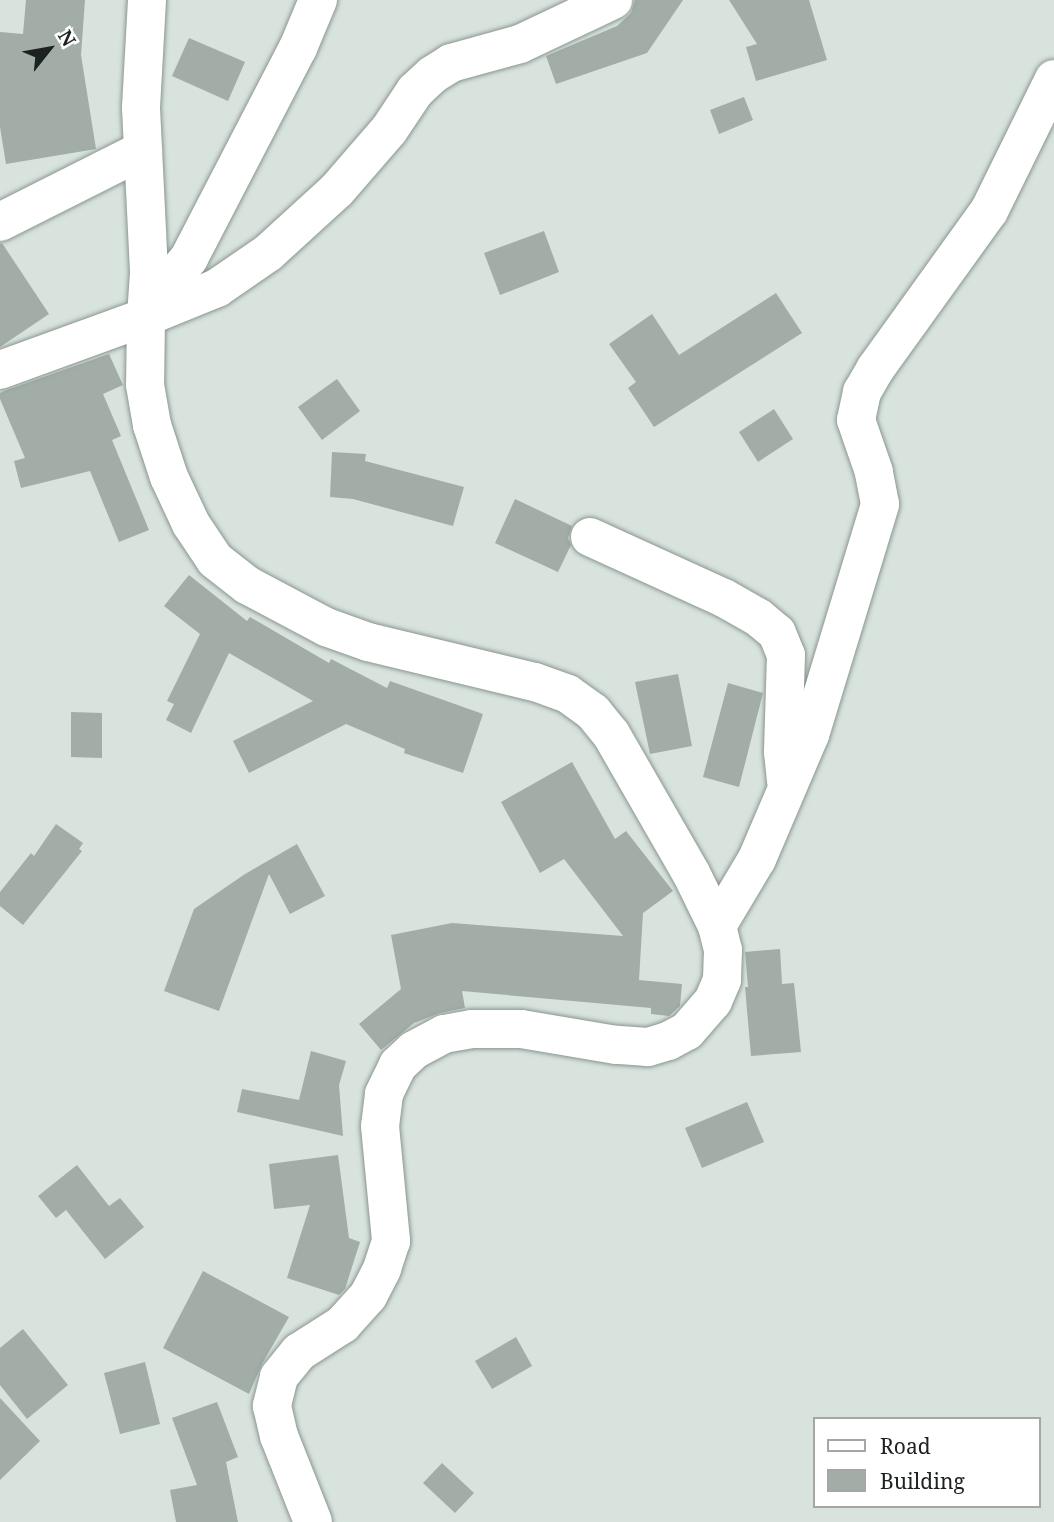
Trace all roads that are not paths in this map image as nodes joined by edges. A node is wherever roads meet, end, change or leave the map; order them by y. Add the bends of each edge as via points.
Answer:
1 (147, 0) edge
2 (318, 0) edge
3 (613, 0) edge
4 (1054, 79) edge
5 (143, 150) junction
6 (0, 222) edge
7 (147, 307) junction
8 (0, 370) edge
9 (590, 537) dead end
10 (787, 788) junction
11 (717, 926) junction
12 (313, 1522) edge

1 - 5 street via 142,53
2 - 7 street via 299,48 189,258
3 - 7 street via 520,44 450,63 415,91 389,130 337,190 268,253 217,288
4 - 10 street via 989,211 862,392 856,420 880,504 810,735
5 - 6 street
5 - 7 street
7 - 8 street
7 - 11 street via 145,385 152,425 169,477 191,524 215,560 247,585 326,627 368,642 535,682 568,694 593,712 617,744
9 - 10 street via 724,598 777,633 786,656 783,752
10 - 11 street via 757,859
11 - 12 street via 723,950 722,980 713,1000 687,1031 668,1041 648,1047 521,1029 472,1029 444,1034 414,1049 398,1065 384,1094 380,1126 390,1241 382,1269 368,1296 343,1324 299,1353 279,1377 272,1406

